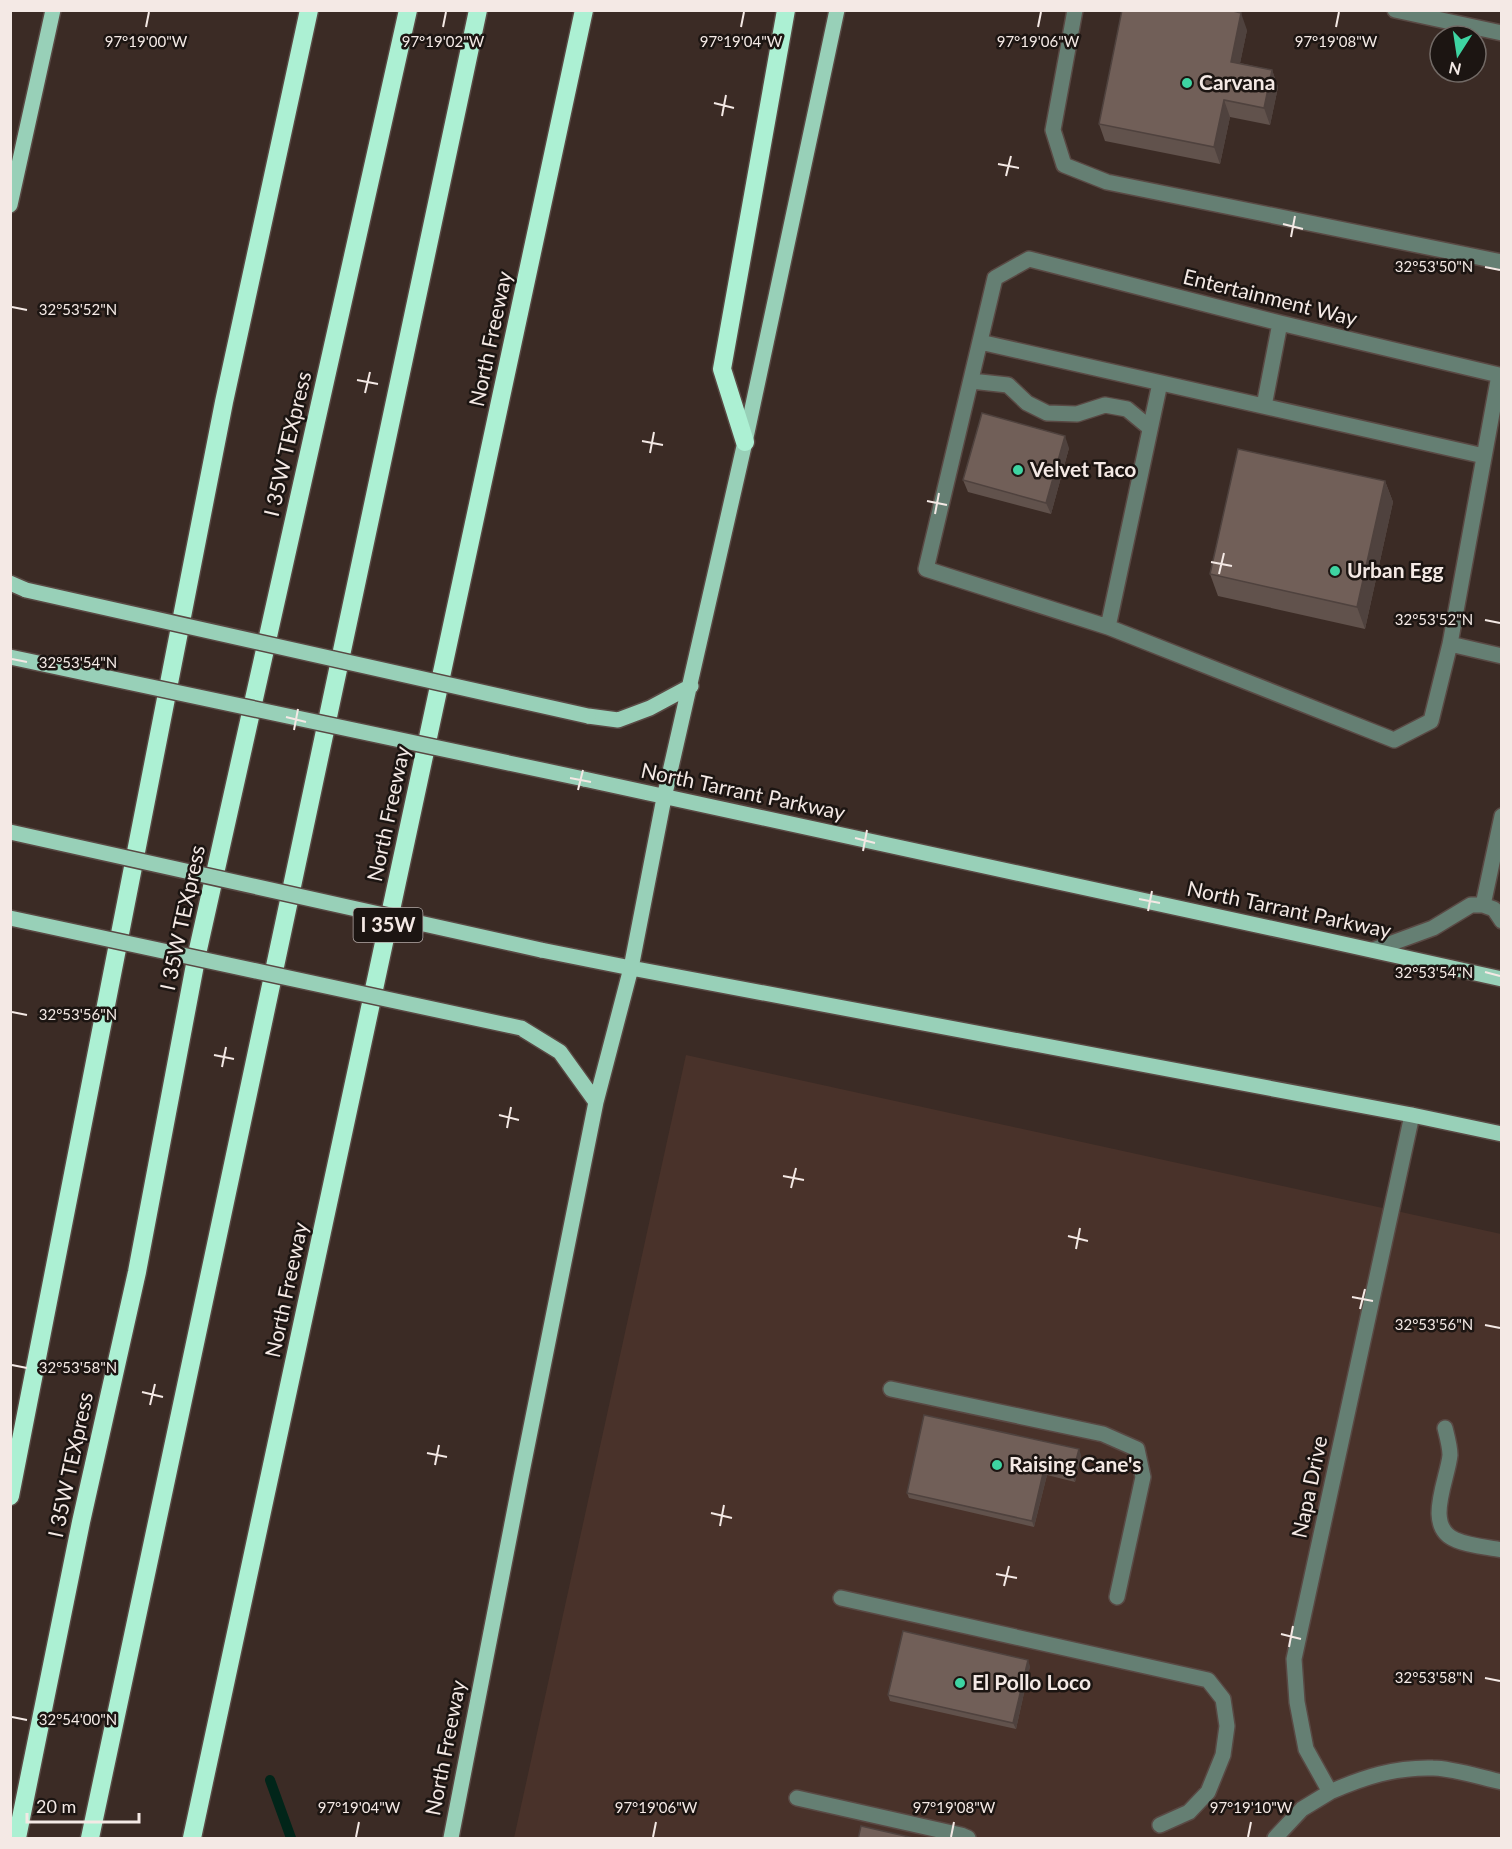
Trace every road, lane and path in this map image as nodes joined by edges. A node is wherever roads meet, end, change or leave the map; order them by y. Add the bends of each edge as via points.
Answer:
1 (53, 10) edge
2 (309, 10) edge
3 (408, 10) edge
4 (478, 10) edge
5 (584, 10) edge
6 (786, 10) edge
7 (837, 10) edge
8 (1075, 10) edge
9 (1395, 10) edge
10 (1502, 33) edge
11 (10, 206) edge
12 (1502, 262) edge
13 (1280, 322) junction
14 (980, 342) junction
15 (1500, 375) edge
16 (971, 381) junction
17 (1160, 383) junction
18 (1264, 406) junction
19 (1150, 428) junction
20 (745, 442) junction
21 (1484, 456) junction
22 (10, 583) edge
23 (1108, 627) junction
24 (1450, 644) junction
25 (1502, 656) edge
26 (10, 657) edge
27 (691, 686) junction
28 (664, 798) junction
29 (1502, 816) edge
30 (10, 832) edge
31 (1483, 904) junction
32 (10, 918) edge
33 (1502, 921) edge
34 (1373, 950) junction
35 (631, 968) junction
36 (1502, 979) edge
37 (596, 1102) junction
38 (1412, 1115) junction
39 (1502, 1134) edge
40 (891, 1389) dead end
41 (1445, 1428) dead end
42 (10, 1496) edge
43 (1502, 1550) edge
44 (1117, 1597) dead end
45 (841, 1598) dead end
46 (1502, 1782) edge
47 (1330, 1792) junction
48 (797, 1798) dead end
49 (1160, 1825) dead end
50 (17, 1839) edge
51 (90, 1839) edge
52 (192, 1839) edge
53 (451, 1839) edge
54 (968, 1839) edge
55 (1275, 1839) edge

1 - 11 main road
2 - 42 highway via 224,402
3 - 50 highway, I 35W TEXpress via 197,954 137,1272 81,1522
4 - 51 highway
5 - 52 highway, North Freeway / I 35W
6 - 20 highway via 722,369
7 - 20 main road, North Freeway
8 - 12 street via 1053,129 1064,165 1107,182
9 - 10 street
13 - 14 street, Entertainment Way via 1029,259 995,278
13 - 15 street, Entertainment Way
13 - 18 street
14 - 16 street
14 - 17 street
15 - 21 street
16 - 19 street via 1008,385 1027,403 1047,413 1077,414 1105,405 1126,409
16 - 23 street via 926,569
17 - 18 street
17 - 19 street
18 - 21 street
19 - 23 street
20 - 27 main road, North Freeway
21 - 24 street
22 - 27 main road, bridge via 26,590 588,716 618,720
23 - 24 street via 1394,740 1431,721
24 - 25 street
26 - 28 main road, North Tarrant Parkway, bridge
27 - 28 main road, North Freeway
28 - 34 main road, North Tarrant Parkway
28 - 35 main road, North Freeway
29 - 31 street
30 - 35 main road, bridge
31 - 33 street via 1494,909
31 - 34 street via 1471,905 1433,928
32 - 37 main road, bridge via 522,1028 560,1052
34 - 36 main road, North Tarrant Parkway
35 - 37 main road, North Freeway
35 - 38 main road
37 - 53 main road, North Freeway
38 - 39 main road
38 - 47 street, Napa Drive via 1294,1659 1306,1749
40 - 44 street via 1102,1434 1137,1449 1143,1477
41 - 43 street via 1450,1454 1439,1503 1439,1522 1455,1540
45 - 49 street via 1208,1680 1223,1698 1227,1726 1222,1755 1208,1792 1189,1812
46 - 47 street via 1435,1768 1360,1778
47 - 55 street via 1302,1809
48 - 54 street

